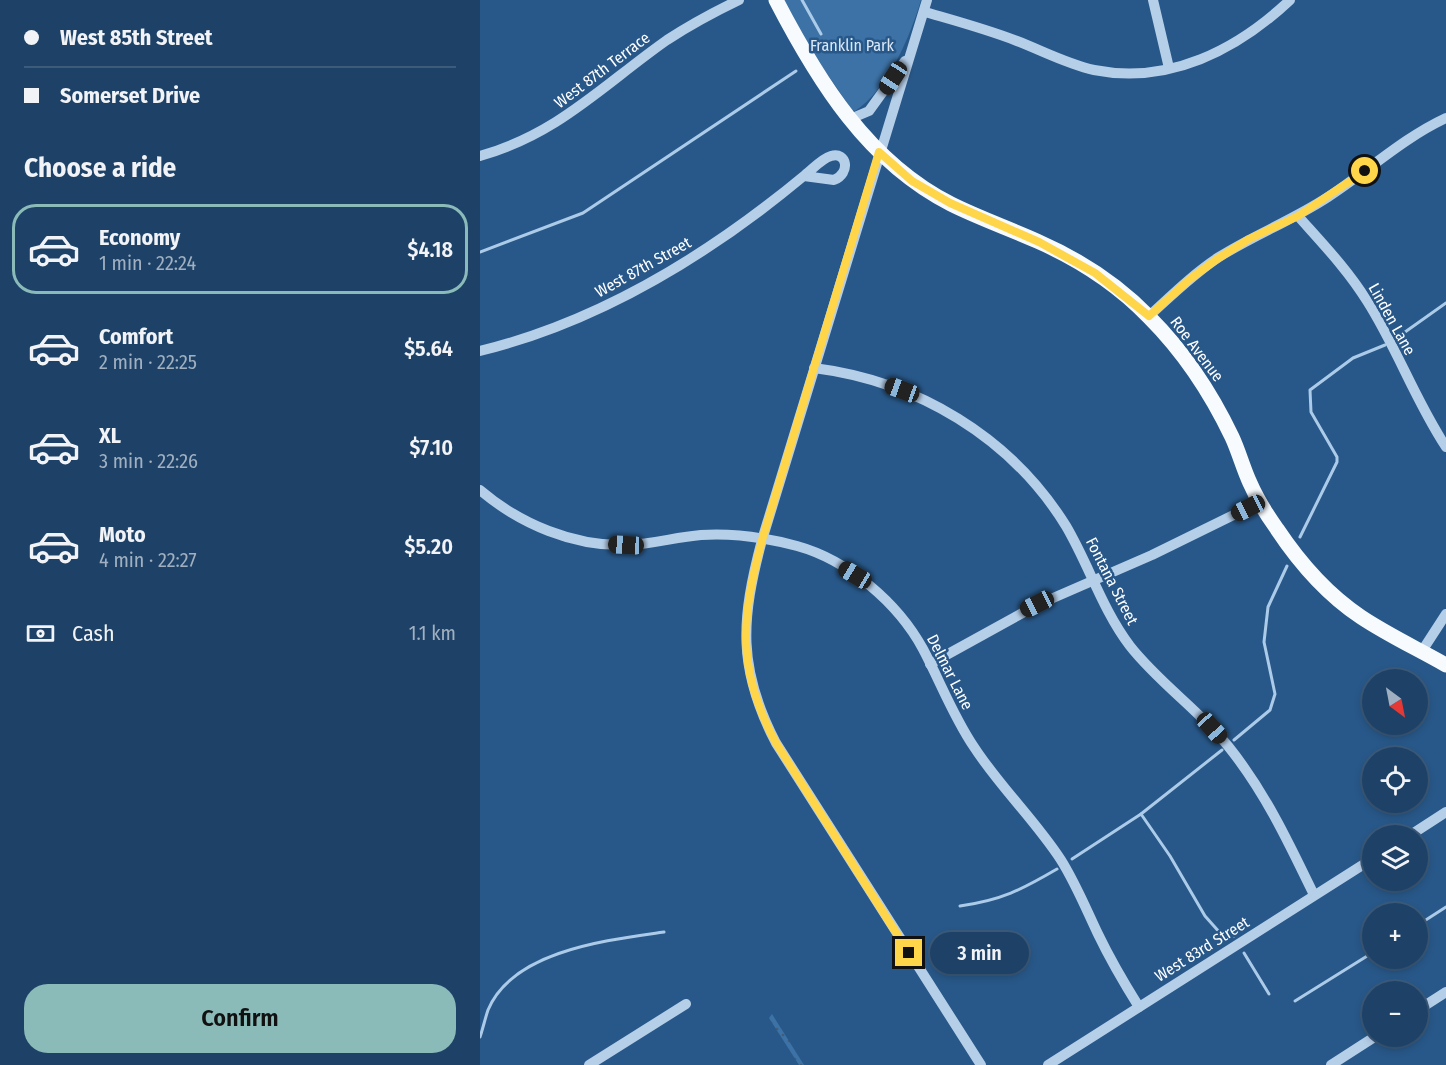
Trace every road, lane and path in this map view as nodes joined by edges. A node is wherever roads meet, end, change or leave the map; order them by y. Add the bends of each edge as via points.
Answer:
1 (739, 0) edge
2 (776, 0) edge
3 (927, 0) edge
4 (1153, 0) edge
5 (1290, 0) edge
6 (925, 12) junction
7 (913, 48) junction
8 (1169, 68) junction
9 (1446, 118) edge
10 (850, 119) junction
11 (879, 152) junction
12 (480, 156) edge
13 (804, 176) dead end
14 (1298, 216) junction
15 (1149, 316) junction
16 (480, 351) edge
17 (814, 368) junction
18 (1446, 447) edge
19 (480, 490) edge
20 (1260, 502) junction
21 (762, 540) junction
22 (1093, 580) junction
23 (1446, 614) edge
24 (1422, 651) junction
25 (930, 663) junction
26 (1446, 665) edge
27 (1446, 812) edge
28 (1426, 825) edge
29 (1362, 865) edge
30 (1314, 895) junction
31 (1446, 992) edge
32 (687, 1004) dead end
33 (1428, 1004) edge
34 (1139, 1007) junction
35 (1362, 1045) edge
36 (589, 1065) edge
37 (981, 1065) edge
38 (1048, 1065) edge
39 (1331, 1065) edge

1 - 12 street, West 87th Terrace via 665,42 552,126
2 - 10 main road, Roe Avenue via 822,80
3 - 6 street
4 - 8 street
5 - 8 street via 1243,39 1206,57
6 - 7 street
6 - 8 street via 1095,70 1134,73
7 - 10 street via 869,111
7 - 11 street
9 - 14 street via 1418,132
10 - 11 main road, Roe Avenue
11 - 15 main road, Roe Avenue via 912,181 950,203 1039,242 1095,273
11 - 17 street
13 - 16 street, West 87th Street via 716,244 648,284 545,332
14 - 15 street via 1217,259
14 - 18 street, Linden Lane via 1367,300 1417,400
15 - 20 main road, Roe Avenue via 1185,357 1215,403
17 - 21 street
17 - 22 street, Fontana Street via 850,374 913,394 992,441 1037,485 1053,507
19 - 21 street, Delmar Lane via 527,522 592,542 626,545 729,534
20 - 22 street
20 - 24 main road, Roe Avenue via 1294,553 1343,604
21 - 25 street, Delmar Lane via 797,546 855,575 898,614
21 - 37 street via 751,580 745,630 750,677 764,719
22 - 25 street via 1003,622
22 - 30 street, Fontana Street via 1133,649 1212,728 1243,766 1282,828
23 - 24 street
24 - 26 main road, Roe Avenue
25 - 34 street, Delmar Lane via 973,746 1067,870
27 - 28 street
29 - 30 street, West 83rd Street
30 - 34 street, West 83rd Street
31 - 33 street
32 - 36 street
34 - 38 street, West 83rd Street
35 - 39 street

